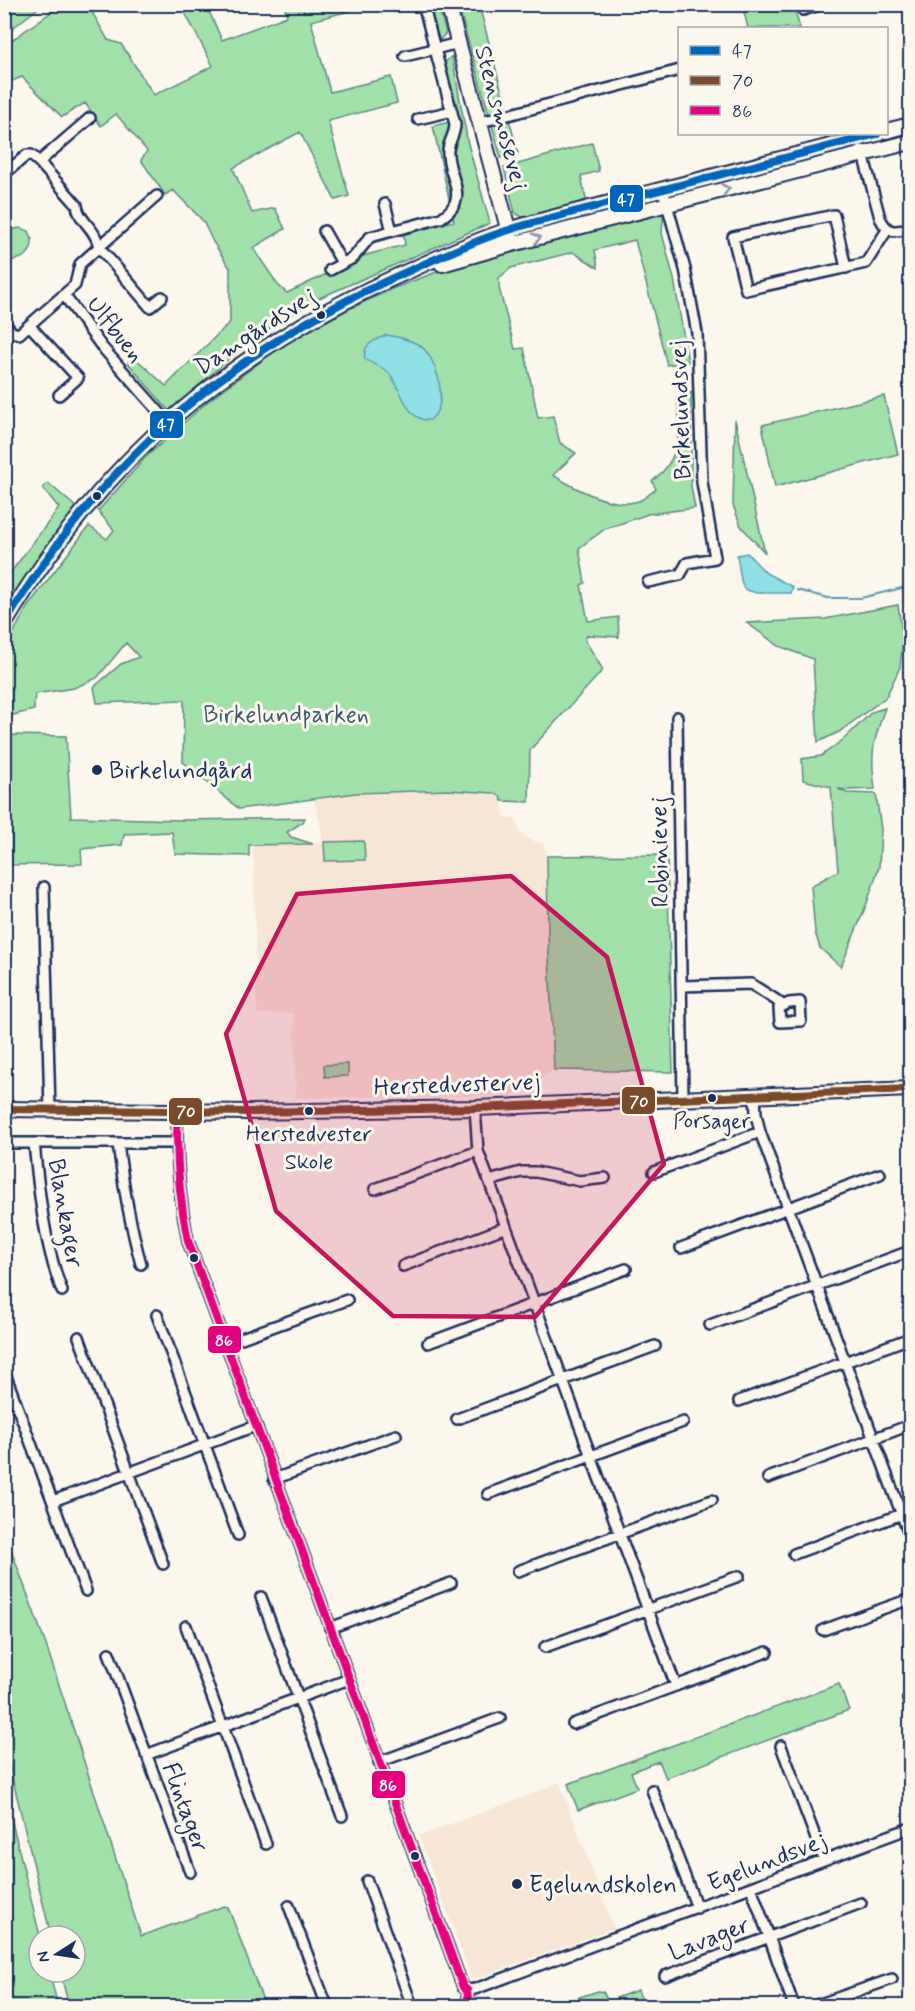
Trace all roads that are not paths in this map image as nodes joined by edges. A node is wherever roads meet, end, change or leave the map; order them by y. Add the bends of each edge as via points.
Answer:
1 (423, 4) edge
2 (448, 4) edge
3 (823, 4) edge
4 (803, 10) dead end
5 (459, 43) junction
6 (435, 49) junction
7 (405, 56) dead end
8 (678, 71) edge
9 (452, 111) junction
10 (90, 118) dead end
11 (418, 119) dead end
12 (488, 120) junction
13 (910, 125) edge
14 (888, 130) edge
15 (873, 135) edge
16 (860, 138) junction
17 (910, 142) edge
18 (863, 154) junction
19 (39, 162) junction
20 (4, 174) edge
21 (663, 190) junction
22 (157, 196) dead end
23 (385, 204) dead end
24 (668, 204) junction
25 (910, 229) edge
26 (508, 230) junction
27 (887, 230) junction
28 (324, 231) dead end
29 (392, 231) junction
30 (512, 244) junction
31 (99, 248) junction
32 (342, 263) junction
33 (846, 268) junction
34 (330, 270) dead end
35 (382, 282) junction
36 (64, 295) junction
37 (162, 297) dead end
38 (4, 323) edge
39 (30, 326) junction
40 (12, 332) junction
41 (4, 339) edge
42 (59, 395) dead end
43 (168, 422) junction
44 (648, 582) dead end
45 (4, 625) edge
46 (677, 717) dead end
47 (44, 887) dead end
48 (681, 986) junction
49 (783, 1006) dead end
50 (910, 1089) edge
51 (754, 1094) junction
52 (683, 1099) junction
53 (475, 1108) junction
54 (4, 1109) edge
55 (51, 1110) junction
56 (178, 1110) junction
57 (760, 1132) junction
58 (4, 1143) edge
59 (34, 1143) junction
60 (118, 1143) junction
61 (176, 1143) junction
62 (478, 1150) junction
63 (654, 1172) dead end
64 (880, 1174) dead end
65 (604, 1178) dead end
66 (489, 1181) junction
67 (375, 1189) dead end
68 (789, 1207) junction
69 (506, 1227) junction
70 (681, 1248) dead end
71 (910, 1251) edge
72 (141, 1264) dead end
73 (403, 1266) dead end
74 (626, 1269) dead end
75 (818, 1285) junction
76 (62, 1291) dead end
77 (347, 1300) dead end
78 (534, 1303) junction
79 (157, 1315) dead end
80 (710, 1324) dead end
81 (79, 1337) dead end
82 (910, 1338) edge
83 (428, 1342) dead end
84 (225, 1344) junction
85 (655, 1346) dead end
86 (846, 1362) junction
87 (4, 1371) edge
88 (562, 1380) junction
89 (739, 1401) dead end
90 (457, 1419) dead end
91 (683, 1422) dead end
92 (910, 1425) edge
93 (255, 1426) junction
94 (396, 1435) dead end
95 (874, 1439) junction
96 (205, 1444) junction
97 (591, 1456) junction
98 (129, 1473) junction
99 (768, 1478) dead end
100 (274, 1479) junction
101 (488, 1494) dead end
102 (712, 1500) dead end
103 (53, 1501) junction
104 (906, 1513) edge
105 (619, 1533) junction
106 (238, 1535) dead end
107 (910, 1537) edge
108 (794, 1554) dead end
109 (163, 1564) dead end
110 (518, 1571) dead end
111 (739, 1576) dead end
112 (451, 1583) dead end
113 (86, 1591) dead end
114 (261, 1597) dead end
115 (910, 1599) edge
116 (647, 1610) junction
117 (186, 1626) dead end
118 (330, 1628) junction
119 (823, 1630) dead end
120 (545, 1647) dead end
121 (767, 1652) dead end
122 (109, 1653) dead end
123 (349, 1679) junction
124 (676, 1686) junction
125 (299, 1699) junction
126 (500, 1718) dead end
127 (573, 1724) dead end
128 (222, 1727) junction
129 (781, 1746) dead end
130 (146, 1755) junction
131 (379, 1762) junction
132 (652, 1790) dead end
133 (342, 1816) dead end
134 (910, 1828) edge
135 (266, 1844) dead end
136 (824, 1860) junction
137 (190, 1872) dead end
138 (367, 1881) dead end
139 (750, 1887) junction
140 (861, 1904) dead end
141 (289, 1905) dead end
142 (698, 1908) junction
143 (768, 1937) junction
144 (664, 1976) dead end
145 (892, 1979) dead end
146 (467, 1990) junction
147 (327, 2007) edge
148 (412, 2007) edge
149 (471, 2007) edge
150 (794, 2007) edge
151 (814, 2007) edge

1 - 6 street
2 - 5 street, Stensmosevej
3 - 4 street
5 - 6 street
5 - 12 street, Stensmosevej
6 - 7 street
6 - 9 street
8 - 12 street
9 - 11 street
9 - 29 street via 455,133 448,157 458,193 455,204 441,218
10 - 19 street
12 - 26 street, Stensmosevej
13 - 14 street
15 - 16 street, Damgårdsvej
16 - 18 street
16 - 21 street, Damgårdsvej
17 - 18 street, Damgårdsvej
24 -> 18 street, Damgårdsvej
18 - 27 street via 880,218
19 - 20 street via 27,155
19 - 31 street via 77,205 94,231
21 - 24 street, Birkelundsvej
21 - 26 street, Damgårdsvej
22 - 31 street
23 - 29 street
30 -> 24 street, Damgårdsvej
24 - 44 street, Birkelundsvej via 697,333 702,482 715,558 687,563 680,575
25 - 27 street
26 - 30 street, Stensmosevej
26 - 35 street, Damgårdsvej
27 - 33 street via 866,263
28 - 32 street
29 - 32 street via 370,237 353,258
30 - 35 street, Damgårdsvej
31 - 36 street via 80,264 75,285
31 - 37 street via 150,307
32 - 34 street
33 - 33 street via 746,290 733,237 834,215
35 - 43 street, Damgårdsvej via 283,335
36 - 39 street, Ulfbuen
36 - 43 street, Ulfbuen via 102,347
38 - 40 street
39 - 40 street, Ulfbuen via 19,334
39 - 42 street via 78,378
40 - 41 street
43 - 45 street, Damgårdsvej via 132,456 75,522
46 - 48 street, Robinievej
47 - 55 street
48 - 49 street via 751,984
48 - 52 street, Robinievej
50 - 51 street, Herstedvestervej
51 - 52 street, Herstedvestervej
51 - 57 street
52 - 53 street, Herstedvestervej
53 - 56 street, Herstedvestervej
53 - 62 street
54 - 55 street, Herstedvestervej
55 - 56 street, Herstedvestervej
56 - 61 street
57 - 63 street
57 - 68 street
58 - 59 street, Blankager
59 - 60 street, Blankager
59 - 76 street, Blankager via 42,1213
60 - 61 street, Blankager
60 - 72 street via 123,1189
61 - 84 street via 178,1187 188,1241
62 - 66 street
62 - 67 street
64 - 68 street
65 - 66 street via 580,1181 521,1172
66 - 69 street
68 - 70 street
68 - 75 street
69 - 73 street
69 - 78 street
71 - 75 street
74 - 78 street
75 - 80 street
75 - 86 street
77 - 84 street
78 - 83 street
78 - 88 street
79 - 96 street
81 - 98 street
82 - 86 street
84 - 93 street
85 - 88 street
86 - 89 street
86 - 95 street
87 - 103 street
88 - 90 street
88 - 97 street
91 - 97 street
92 - 95 street
93 - 96 street
93 - 100 street
94 - 100 street
95 - 99 street
95 - 104 street
96 - 98 street
96 - 106 street
97 - 101 street
97 - 105 street
98 - 103 street
98 - 109 street
100 - 118 street
102 - 105 street
103 - 113 street
104 - 107 street
104 - 108 street
105 - 110 street
105 - 116 street
111 - 116 street
112 - 118 street
114 - 125 street
115 - 119 street
116 - 120 street
116 - 124 street
117 - 128 street
118 - 123 street
121 - 124 street
122 - 130 street, Flintager
123 - 125 street, Flintager
123 - 131 street
124 - 127 street
125 - 128 street, Flintager
125 - 133 street
126 - 131 street
128 - 130 street, Flintager
128 - 135 street
129 - 136 street
130 - 137 street, Flintager
131 - 146 street
132 - 142 street
134 - 136 street, Egelundsvej
136 - 139 street, Egelundsvej
138 - 148 street
139 - 142 street, Egelundsvej
139 - 143 street, Lavager
140 - 143 street, Lavager
141 - 147 street
142 - 146 street, Egelundsvej
143 - 144 street, Lavager
143 - 150 street, Lavager
145 - 151 street
146 - 149 street

